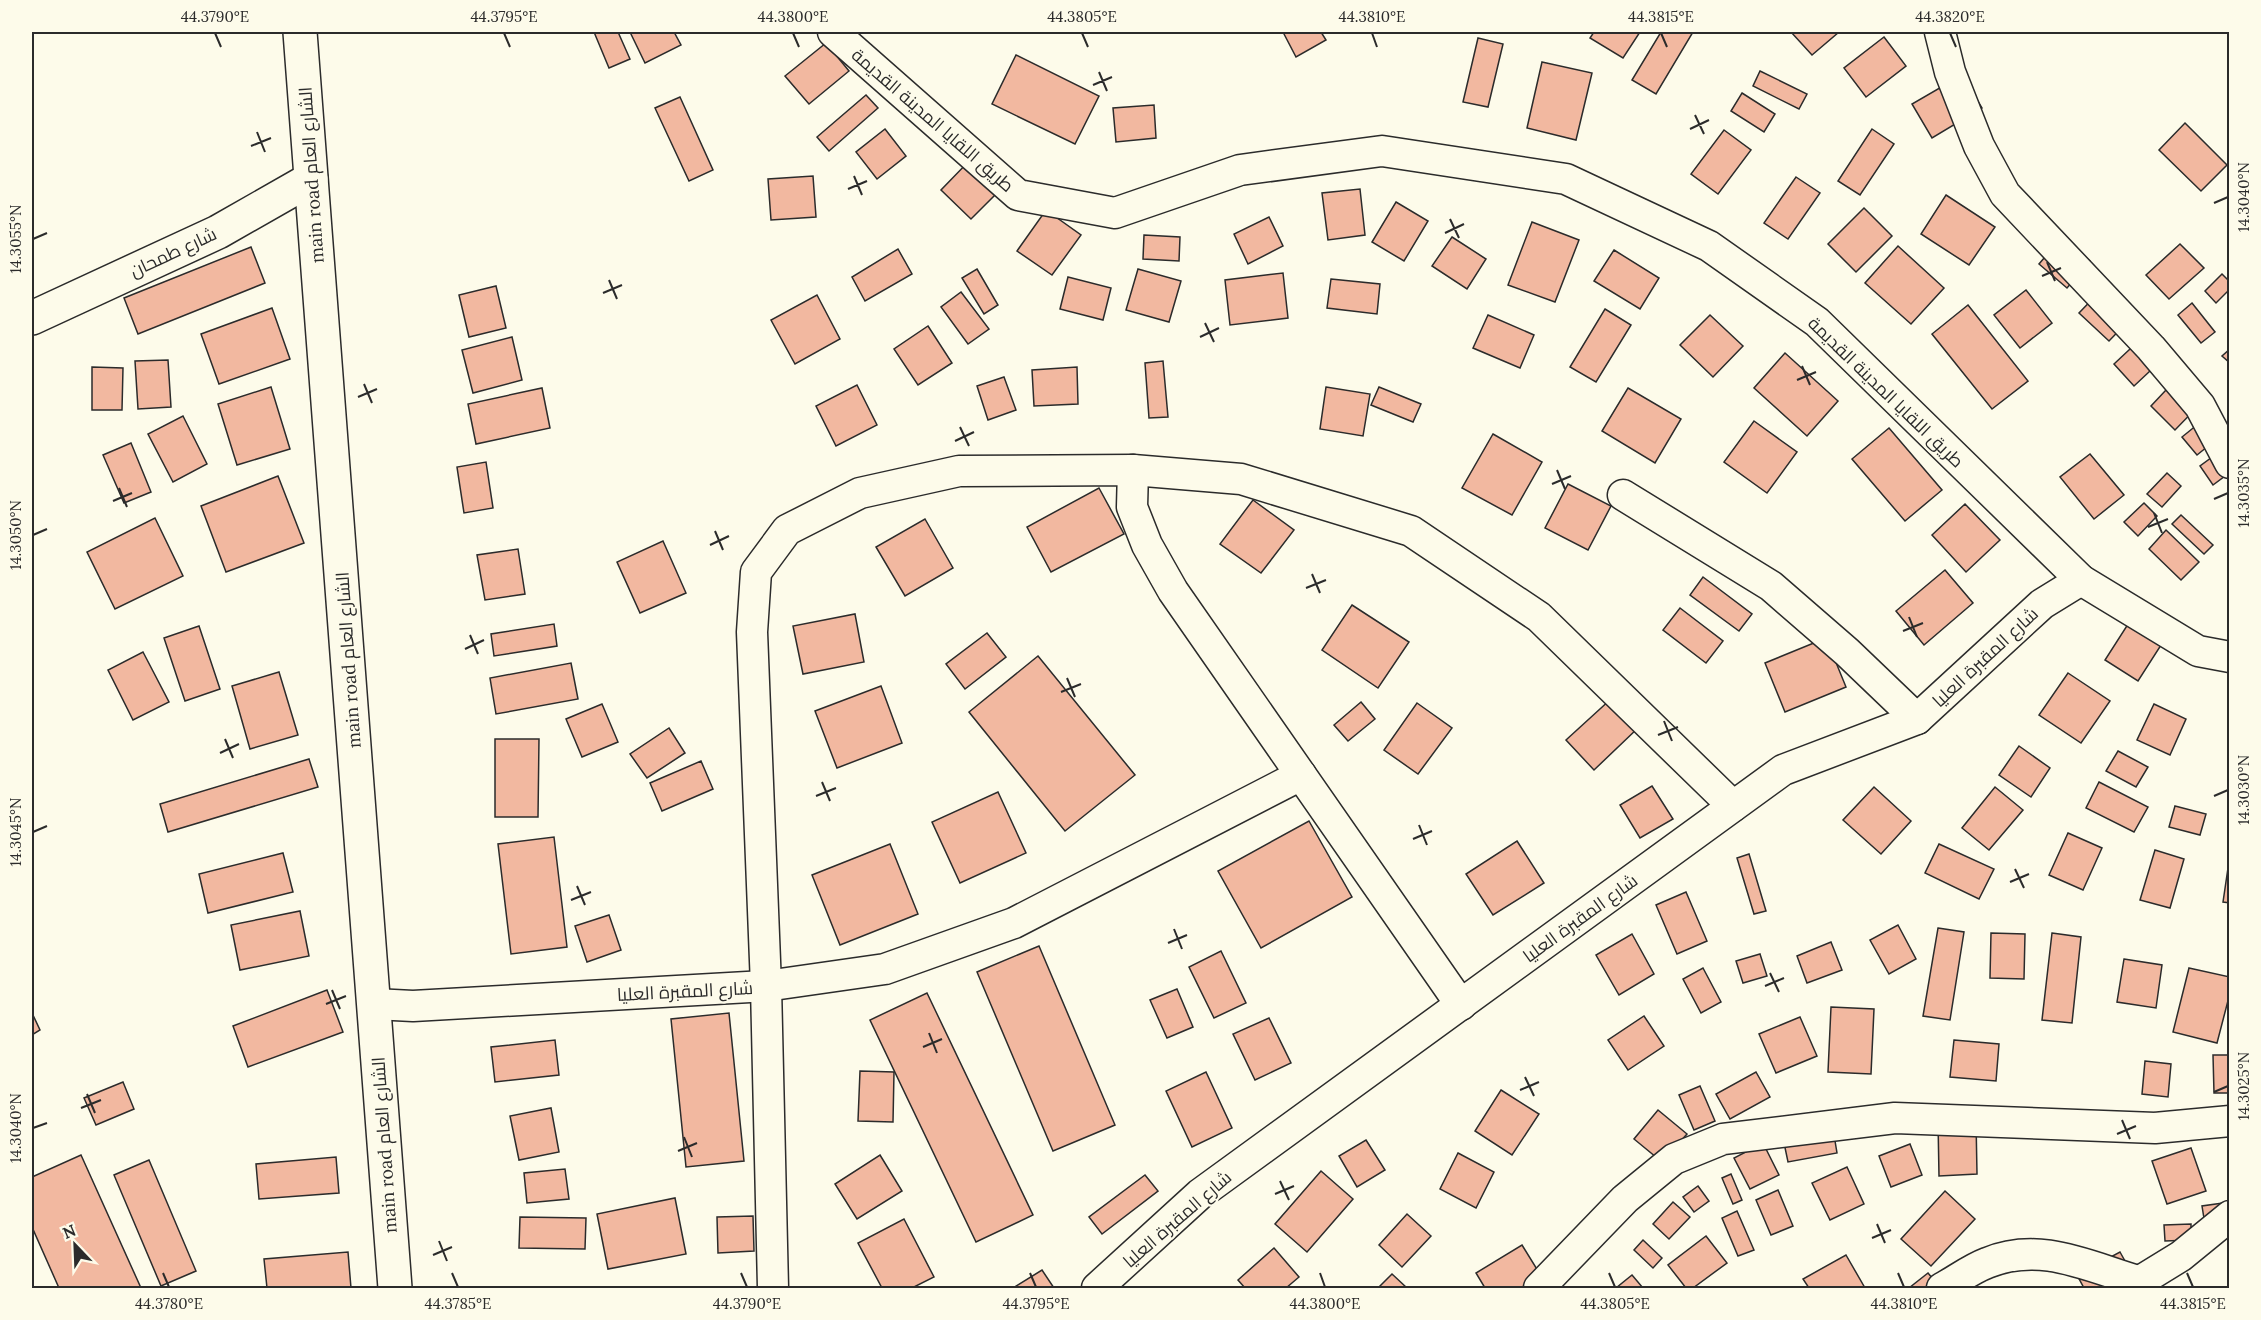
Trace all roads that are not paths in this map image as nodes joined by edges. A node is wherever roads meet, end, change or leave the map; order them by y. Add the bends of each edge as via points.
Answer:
1 (300, 32) edge
2 (833, 32) edge
3 (1940, 32) edge
4 (311, 179) junction
5 (32, 318) edge
6 (2229, 463) edge
7 (1133, 470) junction
8 (1623, 495) dead end
9 (2081, 580) junction
10 (2229, 657) edge
11 (1917, 719) junction
12 (1301, 775) junction
13 (1733, 806) junction
14 (766, 986) junction
15 (374, 1004) junction
16 (1461, 1005) junction
17 (2229, 1122) edge
18 (2229, 1216) edge
19 (2134, 1285) edge
20 (395, 1288) edge
21 (773, 1288) edge
22 (1097, 1288) edge
23 (1539, 1288) edge
24 (1942, 1288) edge

1 - 4 main road, main road الشارع العام
2 - 9 street, طريق اللقايا المدينة القديمة via 1018,195 1115,213 1239,170 1382,151 1566,179 1709,246 1817,322
3 - 6 street via 1950,72 2004,194 2151,348 2200,406
4 - 5 main road, شارع طمحان via 218,232
4 - 15 main road, main road الشارع العام
7 - 12 street via 1132,507 1147,545 1173,591
7 - 13 street via 1241,479 1411,531 1539,617
7 - 14 street via 959,471 860,494 787,530 756,572 752,632
8 - 11 street via 1771,586
9 - 10 street, طريق اللقايا المدينة القديمة via 2198,651
9 - 11 street, شارع المقبرة العليا via 2042,604
11 - 13 street, شارع المقبرة العليا via 1783,770
12 - 14 street via 1014,923 885,969
12 - 16 street
13 - 16 street, شارع المقبرة العليا
14 - 15 street, شارع المقبرة العليا via 413,1006
14 - 21 street, شارع المقبرة العليا
15 - 20 main road, main road الشارع العام
16 - 22 street, شارع المقبرة العليا via 1200,1194
17 - 23 street via 2155,1128 1895,1118 1724,1139 1674,1159 1625,1199
18 - 19 street via 2181,1256
19 - 24 street via 2044,1252 2012,1255 1986,1263

